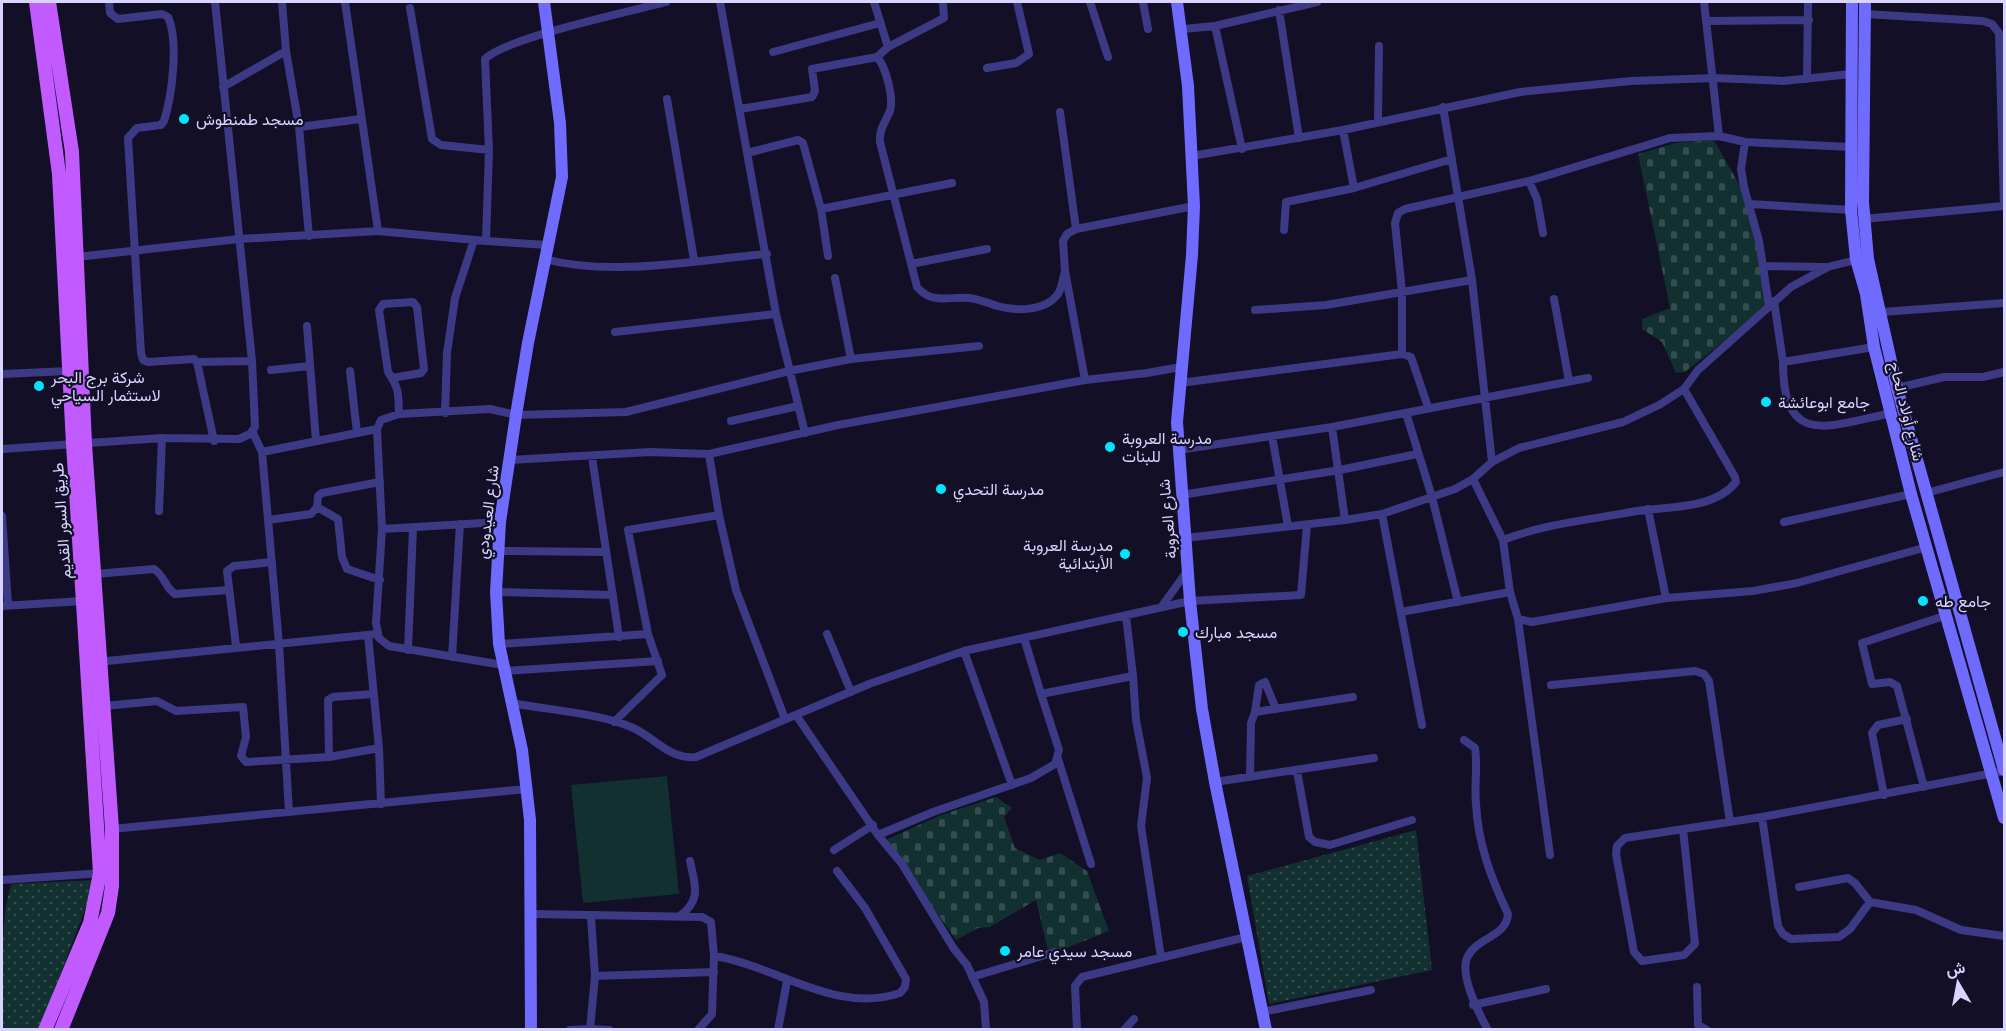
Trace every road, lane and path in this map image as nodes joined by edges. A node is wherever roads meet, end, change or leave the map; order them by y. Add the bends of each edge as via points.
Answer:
1 (36, 2) edge
2 (49, 2) edge
3 (109, 2) edge
4 (215, 2) edge
5 (282, 2) edge
6 (345, 2) edge
7 (544, 2) edge
8 (666, 2) edge
9 (720, 2) edge
10 (874, 2) edge
11 (943, 2) edge
12 (1017, 2) edge
13 (1090, 2) edge
14 (1143, 2) edge
15 (1177, 2) edge
16 (1316, 2) edge
17 (1704, 2) edge
18 (1808, 2) edge
19 (1852, 2) edge
20 (410, 8) dead end
21 (1865, 8) edge
22 (1279, 10) junction
23 (1809, 20) junction
24 (1706, 21) junction
25 (880, 23) junction
26 (1215, 26) junction
27 (1149, 29) dead end
28 (1183, 29) junction
29 (548, 33) junction
30 (1379, 46) dead end
31 (888, 47) junction
32 (286, 51) junction
33 (773, 52) dead end
34 (877, 57) junction
35 (1108, 57) dead end
36 (987, 68) dead end
37 (1851, 74) junction
38 (1714, 78) junction
39 (1808, 79) junction
40 (223, 87) junction
41 (667, 99) dead end
42 (1443, 108) junction
43 (740, 109) junction
44 (1060, 112) dead end
45 (360, 119) junction
46 (1378, 121) junction
47 (299, 127) junction
48 (1343, 130) junction
49 (1719, 136) junction
50 (1299, 138) junction
51 (1745, 142) junction
52 (1850, 147) junction
53 (1242, 149) junction
54 (489, 150) junction
55 (747, 153) junction
56 (1192, 156) junction
57 (1452, 159) junction
58 (1529, 181) junction
59 (952, 183) dead end
60 (1354, 188) junction
61 (895, 194) junction
62 (1458, 196) junction
63 (1750, 204) junction
64 (1194, 206) junction
65 (2004, 206) edge
66 (821, 209) junction
67 (1851, 210) junction
68 (76, 213) junction
69 (61, 214) junction
70 (1863, 219) junction
71 (1076, 229) junction
72 (1284, 230) dead end
73 (378, 231) junction
74 (1543, 233) dead end
75 (309, 236) junction
76 (239, 239) junction
77 (474, 240) junction
78 (486, 241) junction
79 (547, 245) junction
80 (987, 249) dead end
81 (134, 251) junction
82 (767, 254) junction
83 (828, 256) dead end
84 (77, 257) junction
85 (544, 259) junction
86 (1862, 259) junction
87 (694, 260) junction
88 (911, 264) junction
89 (1764, 266) junction
90 (1828, 267) junction
91 (1065, 271) junction
92 (835, 278) dead end
93 (1472, 280) junction
94 (1401, 292) junction
95 (1554, 299) dead end
96 (1772, 303) junction
97 (2004, 303) edge
98 (1255, 310) dead end
99 (1882, 312) junction
100 (776, 314) junction
101 (307, 326) dead end
102 (615, 332) dead end
103 (979, 346) dead end
104 (1874, 347) junction
105 (1402, 354) junction
106 (851, 359) junction
107 (252, 361) junction
108 (197, 362) junction
109 (1783, 362) junction
110 (310, 366) junction
111 (1181, 366) junction
112 (271, 370) dead end
113 (69, 371) junction
114 (350, 371) dead end
115 (789, 371) junction
116 (2004, 372) edge
117 (2, 374) edge
118 (392, 378) junction
119 (1588, 378) dead end
120 (1085, 380) junction
121 (1569, 381) junction
122 (1180, 383) junction
123 (1897, 388) junction
124 (1684, 389) junction
125 (1486, 398) junction
126 (798, 406) junction
127 (1428, 407) junction
128 (445, 413) junction
129 (1406, 413) junction
130 (1892, 413) junction
131 (399, 414) junction
132 (516, 415) junction
133 (731, 421) dead end
134 (1332, 427) junction
135 (377, 429) junction
136 (252, 431) junction
137 (357, 433) junction
138 (805, 433) junction
139 (1272, 436) junction
140 (162, 438) junction
141 (214, 441) junction
142 (316, 441) junction
143 (79, 444) junction
144 (2, 449) edge
145 (1178, 450) junction
146 (262, 452) junction
147 (710, 454) junction
148 (1417, 454) junction
149 (592, 457) junction
150 (510, 460) junction
151 (1492, 462) junction
152 (1340, 470) junction
153 (2004, 472) edge
154 (1280, 477) junction
155 (1473, 479) junction
156 (380, 482) junction
157 (1926, 493) junction
158 (1911, 494) junction
159 (1181, 495) junction
160 (1432, 497) junction
161 (317, 507) junction
162 (1648, 509) junction
163 (159, 511) dead end
164 (1382, 513) junction
165 (719, 515) junction
166 (2, 516) edge
167 (268, 520) junction
168 (1345, 520) junction
169 (500, 522) junction
170 (1784, 522) dead end
171 (460, 524) junction
172 (1307, 525) junction
173 (1288, 526) junction
174 (414, 528) junction
175 (382, 529) junction
176 (1185, 538) junction
177 (1503, 540) junction
178 (3, 544) edge
179 (1927, 547) junction
180 (498, 551) junction
181 (605, 552) junction
182 (272, 561) junction
183 (1188, 570) junction
184 (95, 574) junction
185 (380, 580) junction
186 (228, 590) junction
187 (496, 592) junction
188 (1510, 592) junction
189 (614, 595) junction
190 (1666, 598) junction
191 (83, 601) junction
192 (1190, 601) junction
193 (1458, 602) junction
194 (5, 605) edge
195 (1162, 606) junction
196 (1401, 612) junction
197 (1947, 615) junction
198 (1126, 616) junction
199 (1518, 619) junction
200 (372, 634) junction
201 (648, 634) junction
202 (827, 634) dead end
203 (619, 637) junction
204 (1024, 638) junction
205 (279, 644) junction
206 (499, 644) junction
207 (236, 646) junction
208 (408, 650) junction
209 (964, 651) junction
210 (452, 657) junction
211 (658, 661) junction
212 (94, 662) junction
213 (503, 668) junction
214 (1133, 676) junction
215 (1551, 684) dead end
216 (851, 692) junction
217 (374, 693) junction
218 (1041, 694) junction
219 (1353, 697) dead end
220 (512, 703) junction
221 (104, 706) junction
222 (1276, 709) junction
223 (1255, 712) junction
224 (796, 715) junction
225 (785, 719) junction
226 (1907, 719) junction
227 (614, 722) junction
228 (1422, 725) dead end
229 (1464, 740) dead end
230 (379, 748) junction
231 (329, 757) junction
232 (1374, 758) dead end
233 (1058, 759) junction
234 (286, 761) junction
235 (1297, 771) junction
236 (2001, 772) edge
237 (1250, 777) junction
238 (1215, 782) junction
239 (1012, 785) junction
240 (1924, 787) junction
241 (527, 789) junction
242 (1884, 795) junction
243 (381, 804) junction
244 (289, 812) junction
245 (1762, 817) junction
246 (2004, 818) edge
247 (1412, 820) dead end
248 (1730, 822) junction
249 (873, 825) junction
250 (112, 829) junction
251 (1683, 829) junction
252 (878, 835) junction
253 (834, 850) dead end
254 (1550, 855) dead end
255 (690, 861) dead end
256 (1091, 864) dead end
257 (837, 871) dead end
258 (107, 873) junction
259 (2, 880) edge
260 (1799, 887) dead end
261 (1870, 902) junction
262 (532, 914) junction
263 (591, 917) junction
264 (680, 917) junction
265 (2004, 936) edge
266 (1246, 937) junction
267 (1055, 952) dead end
268 (714, 956) junction
269 (1161, 957) junction
270 (714, 972) junction
271 (595, 976) junction
272 (972, 977) junction
273 (787, 981) junction
274 (1697, 987) dead end
275 (1546, 989) dead end
276 (1371, 990) dead end
277 (1473, 1005) junction
278 (1262, 1012) junction
279 (1134, 1019) dead end
280 (45, 1029) edge
281 (61, 1029) edge
282 (531, 1029) edge
283 (570, 1029) edge
284 (590, 1029) edge
285 (609, 1029) edge
286 (698, 1029) edge
287 (778, 1029) edge
288 (986, 1029) edge
289 (1077, 1029) edge
290 (1124, 1029) edge
291 (1266, 1029) edge
292 (1488, 1029) edge
293 (1707, 1029) edge

1 - 69 main road, طريق السور القديم via 57,145
2 - 68 main road, طريق السور القديم via 68,123
3 - 81 street via 110,13 118,19 162,14 168,17 174,50 164,122 137,128 128,138
4 - 40 street
5 - 32 street
6 - 45 street
7 - 29 street, شارع العيدودي
8 - 29 street
9 - 43 street
10 - 25 street
11 - 31 street via 944,18
12 - 36 street via 1029,54 1016,63
13 - 35 street
14 - 27 street
15 - 28 street, شارع العروبة
16 - 22 street
17 - 24 street
18 - 23 street
19 - 37 street, شارع أولاد الحاج
20 - 54 street via 432,139 441,146
21 - 65 street via 1983,21 1999,33
21 - 70 street, شارع أولاد الحاج
22 - 26 street
22 - 50 street
23 - 24 street
23 - 39 street
24 - 38 street
25 - 31 street
25 - 33 street
26 - 28 street
26 - 53 street
28 - 56 street, شارع العروبة
29 - 54 street via 485,59
29 - 79 street, شارع العيدودي via 563,148 562,177
30 - 46 street
31 - 34 street
32 - 40 street
32 - 47 street
34 - 43 street via 812,69 812,97
34 - 61 street via 891,100 880,142
37 - 39 street
37 - 52 street, شارع أولاد الحاج
38 - 39 street via 1759,82
38 - 42 street via 1544,89
38 - 49 street
40 - 76 street
41 - 87 street
42 - 46 street
42 - 57 street
43 - 55 street
44 - 71 street
45 - 47 street
45 - 73 street
46 - 48 street
47 - 75 street
48 - 50 street
48 - 60 street
49 - 51 street
49 - 58 street via 1670,138
50 - 53 street
51 - 52 street
51 - 63 street via 1741,169
52 - 67 street, شارع أولاد الحاج
53 - 56 street
54 - 78 street
55 - 66 street via 801,141 806,147
55 - 82 street
56 - 64 street, شارع العروبة
57 - 60 street
57 - 62 street
58 - 62 street
58 - 74 street via 1537,199
59 - 61 street
60 - 72 street via 1286,202
61 - 66 street
61 - 88 street
62 - 93 street
62 - 94 street via 1398,213 1395,223
63 - 67 street
63 - 89 street
64 - 71 street
64 - 111 street, شارع العروبة
65 - 70 street
66 - 83 street
67 - 86 street, شارع أولاد الحاج
68 - 69 main road
68 - 84 main road, طريق السور القديم
69 - 113 main road, طريق السور القديم
70 - 86 street, شارع أولاد الحاج
71 - 91 street via 1063,241
73 - 75 street
73 - 77 street
75 - 76 street
76 - 81 street
76 - 107 street
77 - 78 street
77 - 128 street via 455,298 447,353
78 - 79 street
79 - 85 street, شارع العيدودي
80 - 88 street
81 - 84 street
81 - 108 street via 143,360
82 - 87 street
82 - 100 street
84 - 143 main road, طريق السور القديم
85 - 87 street via 587,267
85 - 132 street, شارع العيدودي
86 - 90 street
86 - 99 street, شارع أولاد الحاج
86 - 104 street, شارع أولاد الحاج
88 - 91 street via 917,287 932,299 970,298 1016,310 1047,303 1058,294
89 - 90 street
89 - 96 street
90 - 96 street via 1791,287
91 - 120 street
92 - 106 street
93 - 94 street
93 - 125 street
94 - 98 street via 1326,305
94 - 105 street
95 - 121 street
96 - 109 street
96 - 124 street via 1698,370
97 - 99 street
99 - 123 street, شارع أولاد الحاج
100 - 102 street
100 - 115 street
101 - 110 street
103 - 106 street
104 - 109 street
104 - 130 street, شارع أولاد الحاج
105 - 122 street
105 - 127 street via 1411,357
106 - 115 street
107 - 108 street
107 - 136 street via 257,417
108 - 141 street
109 - 130 street via 1786,401 1802,422 1820,427
110 - 112 street
110 - 142 street
111 - 120 street via 1147,374
111 - 122 street, شارع العروبة
113 - 117 street
113 - 143 main road, طريق السور القديم
114 - 137 street
115 - 126 street
115 - 132 street via 626,412
116 - 123 street via 1983,377 1944,377
118 - 118 street via 379,310 383,304 413,302 424,369 421,373
118 - 131 street via 398,387
119 - 121 street
120 - 138 street
121 - 125 street
122 - 145 street, شارع العروبة
123 - 157 street, شارع أولاد الحاج
124 - 151 street via 1623,422 1539,442
124 - 162 street via 1736,482 1717,496 1695,504
125 - 127 street
125 - 151 street
126 - 133 street
126 - 138 street
127 - 129 street
128 - 131 street
128 - 132 street via 490,410
129 - 134 street
129 - 148 street
130 - 158 street, شارع أولاد الحاج
131 - 135 street via 381,420
132 - 150 street, شارع العيدودي
134 - 139 street
134 - 152 street
135 - 137 street
135 - 156 street
136 - 141 street via 243,438
136 - 146 street
137 - 142 street
138 - 147 street
139 - 145 street
139 - 154 street
140 - 141 street
140 - 143 street
140 - 163 street
142 - 146 street
143 - 144 street
143 - 184 main road, طريق السور القديم
143 - 191 main road, طريق السور القديم
145 - 159 street, شارع العروبة
146 - 167 street
147 - 149 street via 650,452
147 - 165 street
148 - 152 street
148 - 160 street
149 - 150 street
149 - 181 street
150 - 169 street, شارع العيدودي
151 - 155 street
152 - 154 street
152 - 168 street
153 - 157 street
154 - 159 street
154 - 173 street
155 - 160 street
155 - 177 street
156 - 161 street via 322,493
156 - 175 street
157 - 236 street, شارع أولاد الحاج
158 - 170 street
158 - 179 street, شارع أولاد الحاج
159 - 176 street, شارع العروبة
160 - 164 street
160 - 193 street
161 - 167 street via 308,515
161 - 185 street via 338,519 346,569
162 - 177 street
162 - 190 street
164 - 168 street
164 - 196 street
165 - 201 street via 628,530
165 - 225 street via 743,614
166 - 178 street
167 - 182 street
168 - 172 street
169 - 171 street
169 - 180 street, شارع العيدودي
171 - 174 street
171 - 210 street
172 - 173 street
172 - 192 street via 1300,595
173 - 176 street
174 - 175 street
174 - 208 street
175 - 185 street
176 - 183 street, شارع العروبة
177 - 188 street
178 - 194 street
179 - 190 street via 1797,583
179 - 197 street, شارع أولاد الحاج
180 - 181 street
180 - 187 street, شارع العيدودي
181 - 189 street
182 - 186 street via 230,567 226,574
182 - 205 street
183 - 192 street, شارع العروبة
183 - 195 street
184 - 186 street via 154,569 175,594
184 - 212 main road, طريق السور القديم
185 - 200 street
186 - 207 street
187 - 189 street
187 - 206 street, شارع العيدودي
188 - 193 street
188 - 199 street
189 - 203 street
190 - 199 street via 1532,622
191 - 194 street
191 - 212 main road, طريق السور القديم
192 - 195 street
192 - 238 street, شارع العروبة via 1202,710
193 - 196 street
195 - 198 street
196 - 228 street
197 - 226 street via 1862,643 1872,684 1896,684
197 - 236 street, شارع أولاد الحاج
198 - 204 street
198 - 214 street
199 - 254 street
200 - 205 street
200 - 208 street via 389,646
200 - 217 street
201 - 203 street
201 - 211 street
202 - 216 street
203 - 206 street
204 - 209 street
204 - 218 street
205 - 207 street
205 - 234 street
206 - 213 street, شارع العيدودي
207 - 212 street
208 - 210 street
209 - 216 street
209 - 239 street
210 - 213 street
211 - 213 street
211 - 227 street via 661,679
212 - 221 main road, طريق السور القديم
212 - 258 main road, طريق السور القديم
213 - 220 street, شارع العيدودي
214 - 218 street
214 - 269 street via 1136,720 1147,778 1141,826
215 - 248 street via 1695,671 1704,674 1709,681
216 - 224 street
217 - 230 street
217 - 231 street via 328,700
218 - 233 street via 1059,750
219 - 222 street
220 - 227 street
220 - 241 street, شارع العيدودي
221 - 234 street via 157,701 176,711 243,707 246,737 241,756 246,762
221 - 250 main road, طريق السور القديم
222 - 223 street
222 - 223 street via 1266,682 1256,691
223 - 237 street via 1251,723
224 - 225 street
224 - 249 street
225 - 227 street via 687,758 670,753 643,734
226 - 240 street
226 - 242 street via 1878,724 1872,733
229 - 277 street via 1475,748 1475,802 1488,874 1508,914 1505,925 1467,956
230 - 231 street
230 - 243 street
231 - 234 street
232 - 235 street
233 - 239 street via 1046,771
233 - 256 street
234 - 244 street
235 - 237 street
235 - 247 street via 1309,837 1315,842 1330,845
236 - 240 street
236 - 246 street, شارع أولاد الحاج
237 - 238 street
238 - 266 street, شارع العروبة
239 - 252 street
240 - 242 street
241 - 243 street
241 - 262 street, شارع العيدودي
242 - 245 street
243 - 244 street
244 - 250 street
245 - 248 street
245 - 261 street via 1778,926 1783,934 1791,939 1839,937
248 - 251 street
249 - 252 street
249 - 253 street
250 - 258 main road, طريق السور القديم
251 - 251 street via 1625,838 1617,846 1634,952 1642,961 1684,955 1695,944
252 - 272 street via 902,864
255 - 264 street via 696,895 690,909
257 - 273 street via 865,908 906,979 905,987 892,996 865,998
258 - 259 street
258 - 280 main road, طريق السور القديم
258 - 281 main road, طريق السور القديم via 104,926
260 - 261 street via 1848,878
261 - 265 street via 1916,910 1961,930
262 - 263 street
262 - 282 street, شارع العيدودي
263 - 264 street
263 - 271 street
264 - 268 street via 708,919
266 - 269 street
266 - 278 street, شارع العروبة
267 - 272 street
268 - 270 street
268 - 273 street via 734,959
269 - 289 street via 1077,980
270 - 271 street
270 - 286 street via 712,1014
271 - 284 street
272 - 288 street via 984,1002
273 - 287 street
274 - 293 street via 1698,1025
275 - 277 street
276 - 278 street
277 - 292 street
278 - 291 street, شارع العروبة
279 - 290 street
283 - 284 street
284 - 285 street

